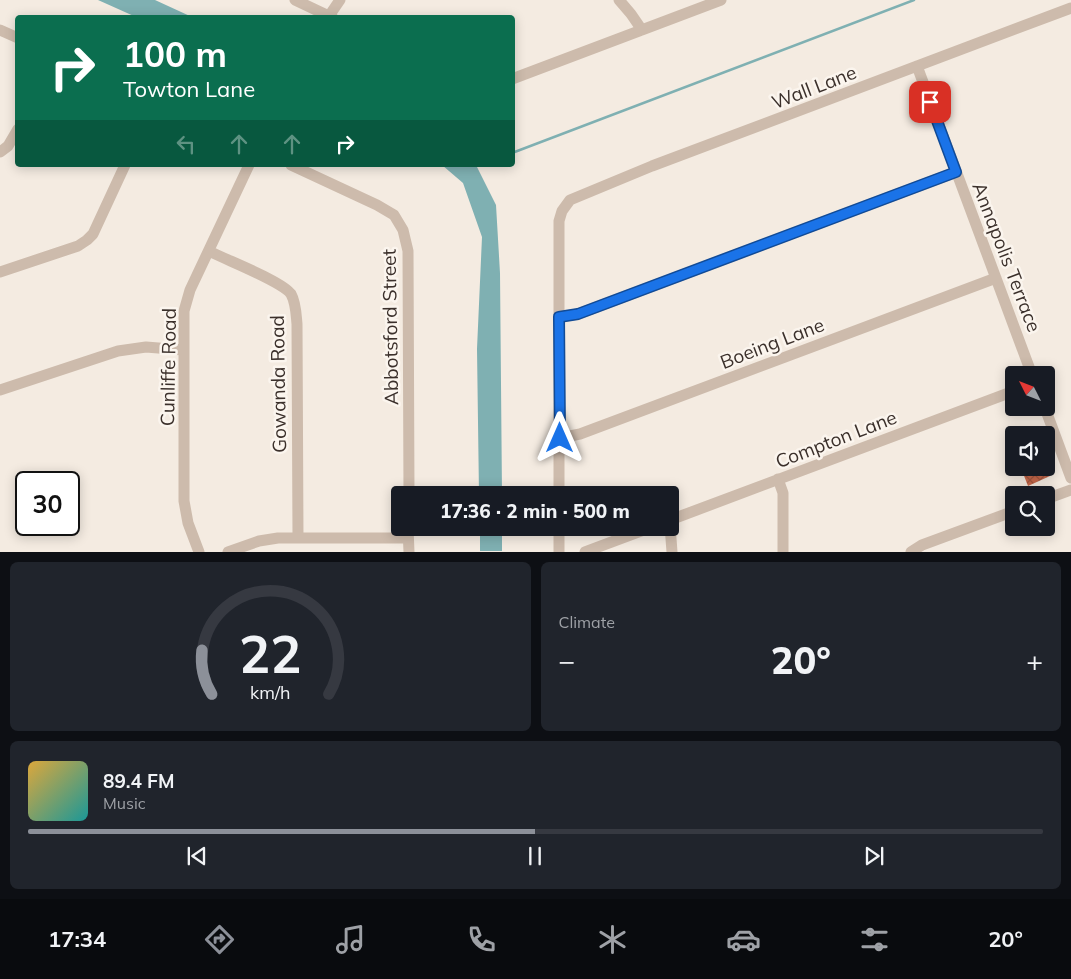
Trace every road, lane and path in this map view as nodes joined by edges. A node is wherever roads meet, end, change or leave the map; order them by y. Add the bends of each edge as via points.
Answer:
1 (295, 0) edge
2 (340, 0) edge
3 (619, 0) edge
4 (721, 0) edge
5 (1068, 6) edge
6 (327, 15) edge
7 (332, 15) edge
8 (0, 30) edge
9 (642, 30) junction
10 (15, 37) edge
11 (917, 66) junction
12 (515, 78) edge
13 (15, 134) edge
14 (0, 152) edge
15 (124, 167) edge
16 (248, 167) edge
17 (295, 167) edge
18 (956, 172) junction
19 (209, 251) junction
20 (0, 272) edge
21 (996, 278) junction
22 (559, 317) junction
23 (183, 350) junction
24 (1029, 366) edge
25 (0, 390) edge
26 (1005, 394) edge
27 (1048, 416) edge
28 (560, 438) junction
29 (1071, 478) edge
30 (778, 479) junction
31 (408, 486) edge
32 (560, 486) edge
33 (1071, 490) edge
34 (1055, 496) edge
35 (1005, 514) edge
36 (679, 517) edge
37 (391, 534) edge
38 (408, 536) edge
39 (559, 536) edge
40 (628, 536) edge
41 (671, 536) edge
42 (298, 538) junction
43 (200, 552) edge
44 (228, 552) edge
45 (409, 552) edge
46 (559, 552) edge
47 (585, 552) edge
48 (672, 552) edge
49 (783, 552) edge
50 (911, 552) edge

1 - 6 street
2 - 7 street
3 - 9 street
4 - 9 street
5 - 11 street, Wall Lane
8 - 10 street
9 - 12 street
11 - 18 street, Annapolis Terrace
11 - 22 street, Wall Lane via 570,200 560,221
13 - 14 street
15 - 20 street via 96,228 87,240 78,246
16 - 19 street, Cunliffe Road
17 - 31 street, Abbotsford Street via 394,215 406,236
18 - 21 street, Annapolis Terrace
18 - 22 street via 578,314
19 - 23 street, Cunliffe Road via 185,304
19 - 42 street, Gowanda Road via 282,285 295,304
21 - 24 street, Annapolis Terrace
21 - 28 street, Boeing Lane via 580,434
22 - 28 street
23 - 25 street via 146,347 118,351
23 - 43 street, Cunliffe Road via 184,501 188,523
26 - 30 street, Compton Lane
27 - 29 street
28 - 32 street
30 - 36 street, Compton Lane
30 - 49 street via 783,493
33 - 34 street
35 - 50 street
37 - 42 street
38 - 45 street
39 - 46 street
40 - 47 street
41 - 48 street
42 - 44 street via 259,541

